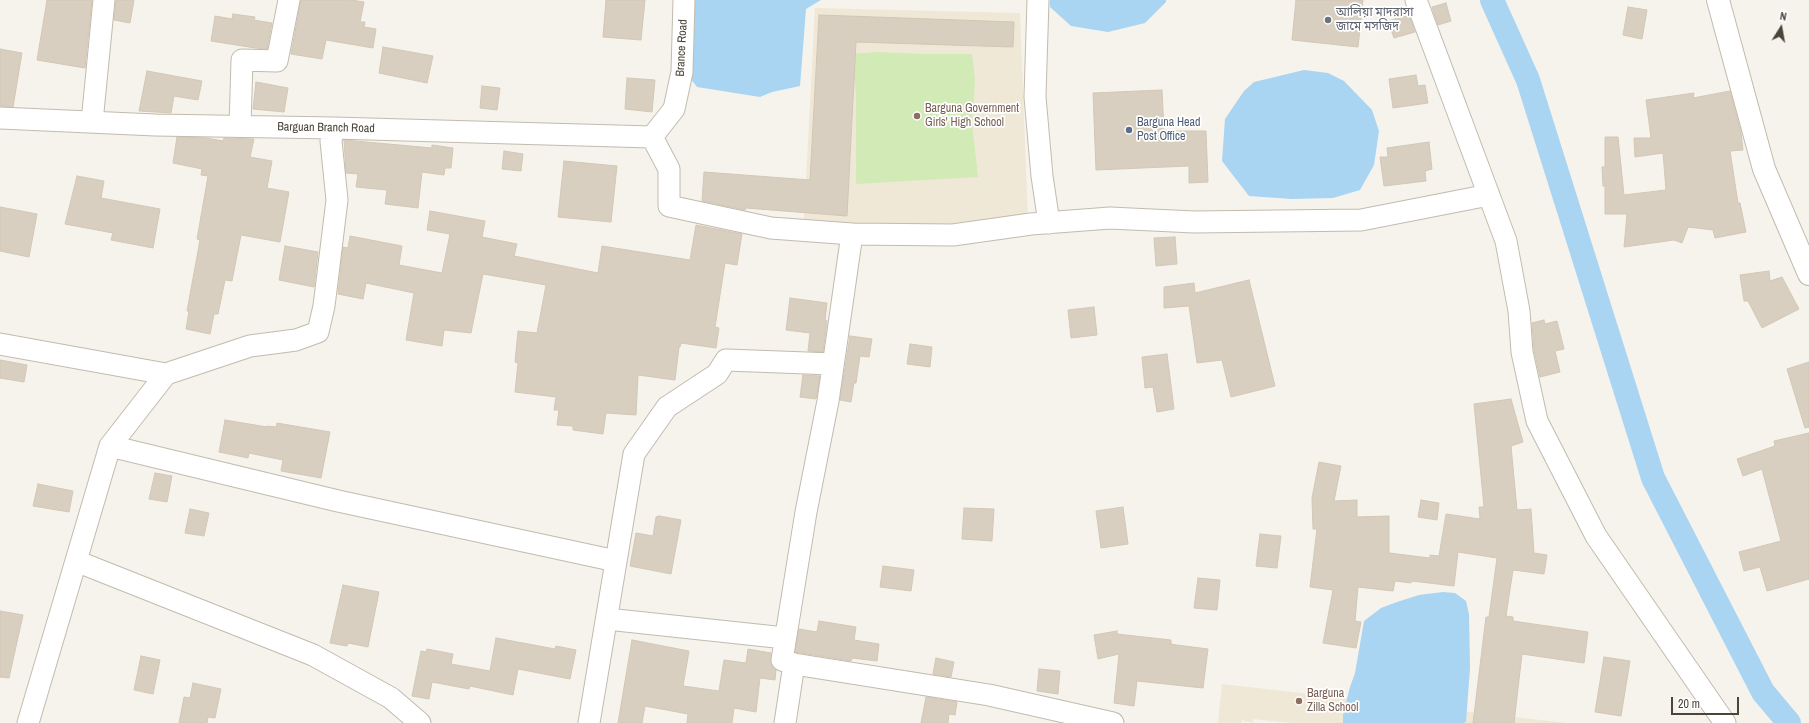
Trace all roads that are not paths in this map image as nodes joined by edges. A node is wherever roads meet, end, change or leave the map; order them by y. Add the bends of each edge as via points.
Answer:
1 (104, 0) edge
2 (289, 0) edge
3 (684, 0) edge
4 (1038, 0) edge
5 (1416, 0) edge
6 (1718, 0) edge
7 (0, 118) edge
8 (92, 122) junction
9 (240, 126) junction
10 (334, 128) junction
11 (652, 137) junction
12 (1489, 195) junction
13 (1049, 223) junction
14 (852, 234) junction
15 (1809, 274) edge
16 (0, 344) edge
17 (833, 364) junction
18 (166, 374) junction
19 (110, 446) junction
20 (76, 561) junction
21 (616, 561) junction
22 (607, 619) junction
23 (785, 638) junction
24 (794, 664) junction
25 (28, 723) edge
26 (420, 723) edge
27 (589, 723) edge
28 (785, 723) edge
29 (1113, 723) edge
30 (1725, 723) edge

1 - 8 street
2 - 9 street via 277,61 242,60
3 - 11 street, Brance Road via 682,72 674,109
4 - 13 street via 1035,97
5 - 12 street
6 - 15 street via 1764,168
7 - 8 street, Barguan Branch Road
8 - 9 street, Barguan Branch Road
9 - 10 street, Barguan Branch Road
10 - 11 street, Barguan Branch Road
10 - 18 street via 331,141 337,200 324,306 318,332 296,340 250,346
11 - 14 street via 669,169 669,206 771,228
12 - 13 street via 1361,220 1194,222 1110,218
12 - 30 street via 1506,241 1519,311 1522,352 1537,421 1596,536
13 - 14 street via 953,235
14 - 17 street
16 - 18 street
17 - 21 street via 726,360 717,374 667,407 634,454
17 - 23 street
18 - 19 street
19 - 20 street
19 - 21 street via 338,501
20 - 25 street
20 - 26 street via 313,655 391,698
21 - 22 street
22 - 23 street
22 - 27 street
23 - 24 street via 782,660
24 - 28 street
24 - 29 street via 989,695

